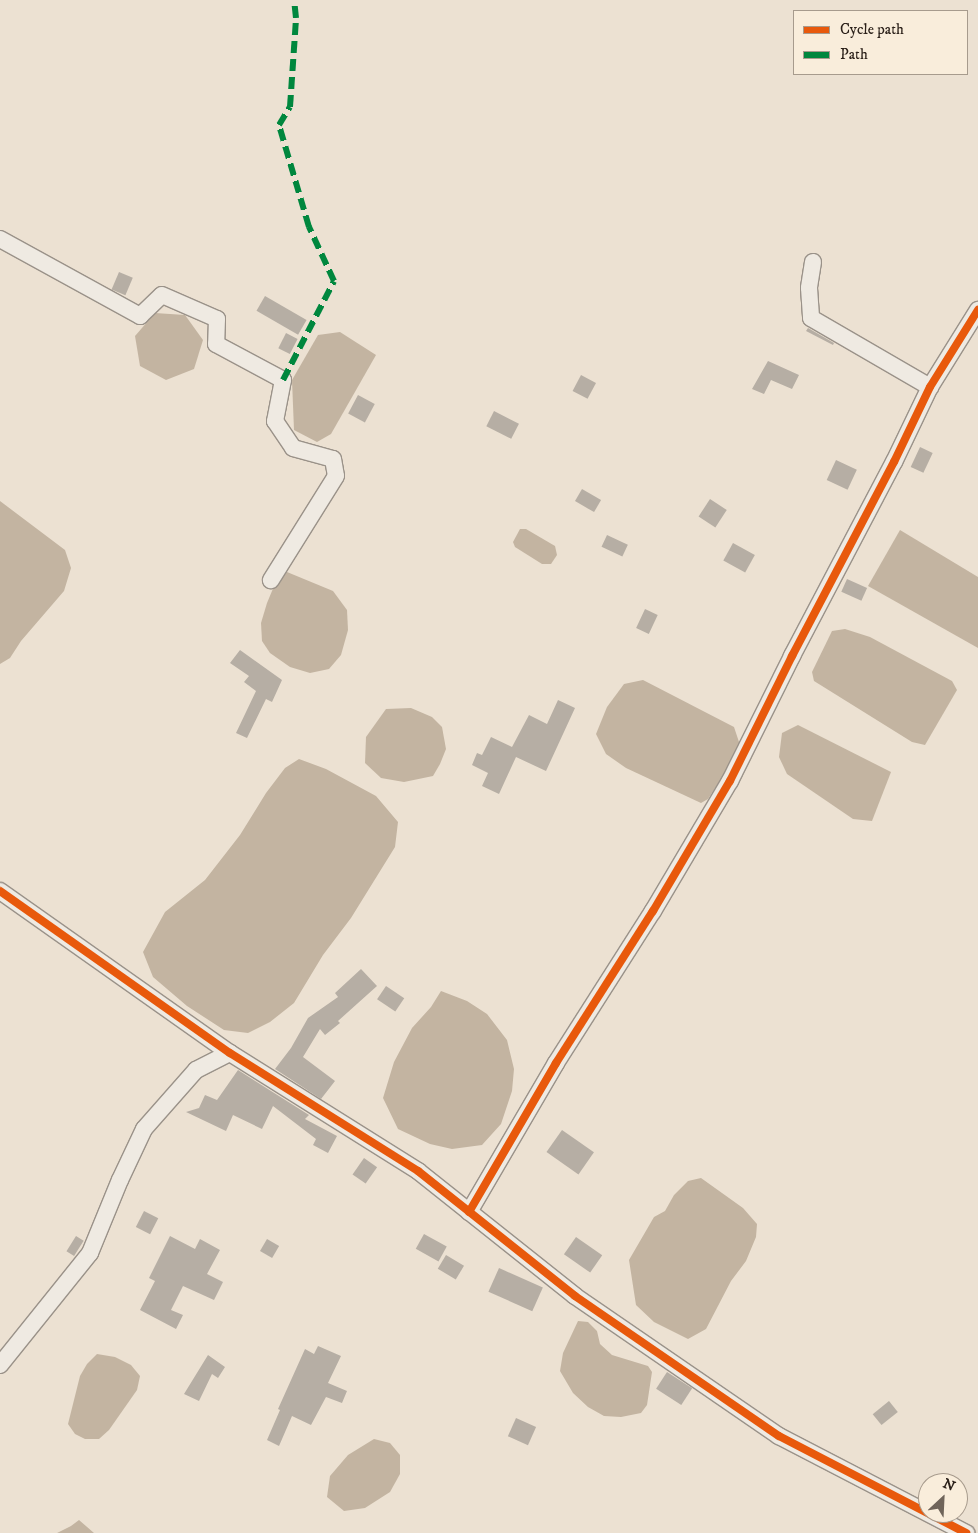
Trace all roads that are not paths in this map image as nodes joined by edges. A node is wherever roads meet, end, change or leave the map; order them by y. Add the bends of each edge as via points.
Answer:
1 (0, 240) edge
2 (814, 262) dead end
3 (978, 310) edge
4 (930, 387) junction
5 (271, 580) dead end
6 (0, 891) edge
7 (230, 1054) junction
8 (469, 1212) junction
9 (0, 1365) edge
10 (966, 1533) edge

1 - 5 street via 140,316 162,295 217,319 216,344 283,380 275,421 293,448 333,459 336,476
2 - 4 street via 809,288 812,318
3 - 4 street
4 - 8 street via 730,782 556,1063
6 - 7 street
7 - 8 street via 418,1171
7 - 9 street via 196,1070 144,1129 90,1253
8 - 10 street via 575,1296 780,1436

